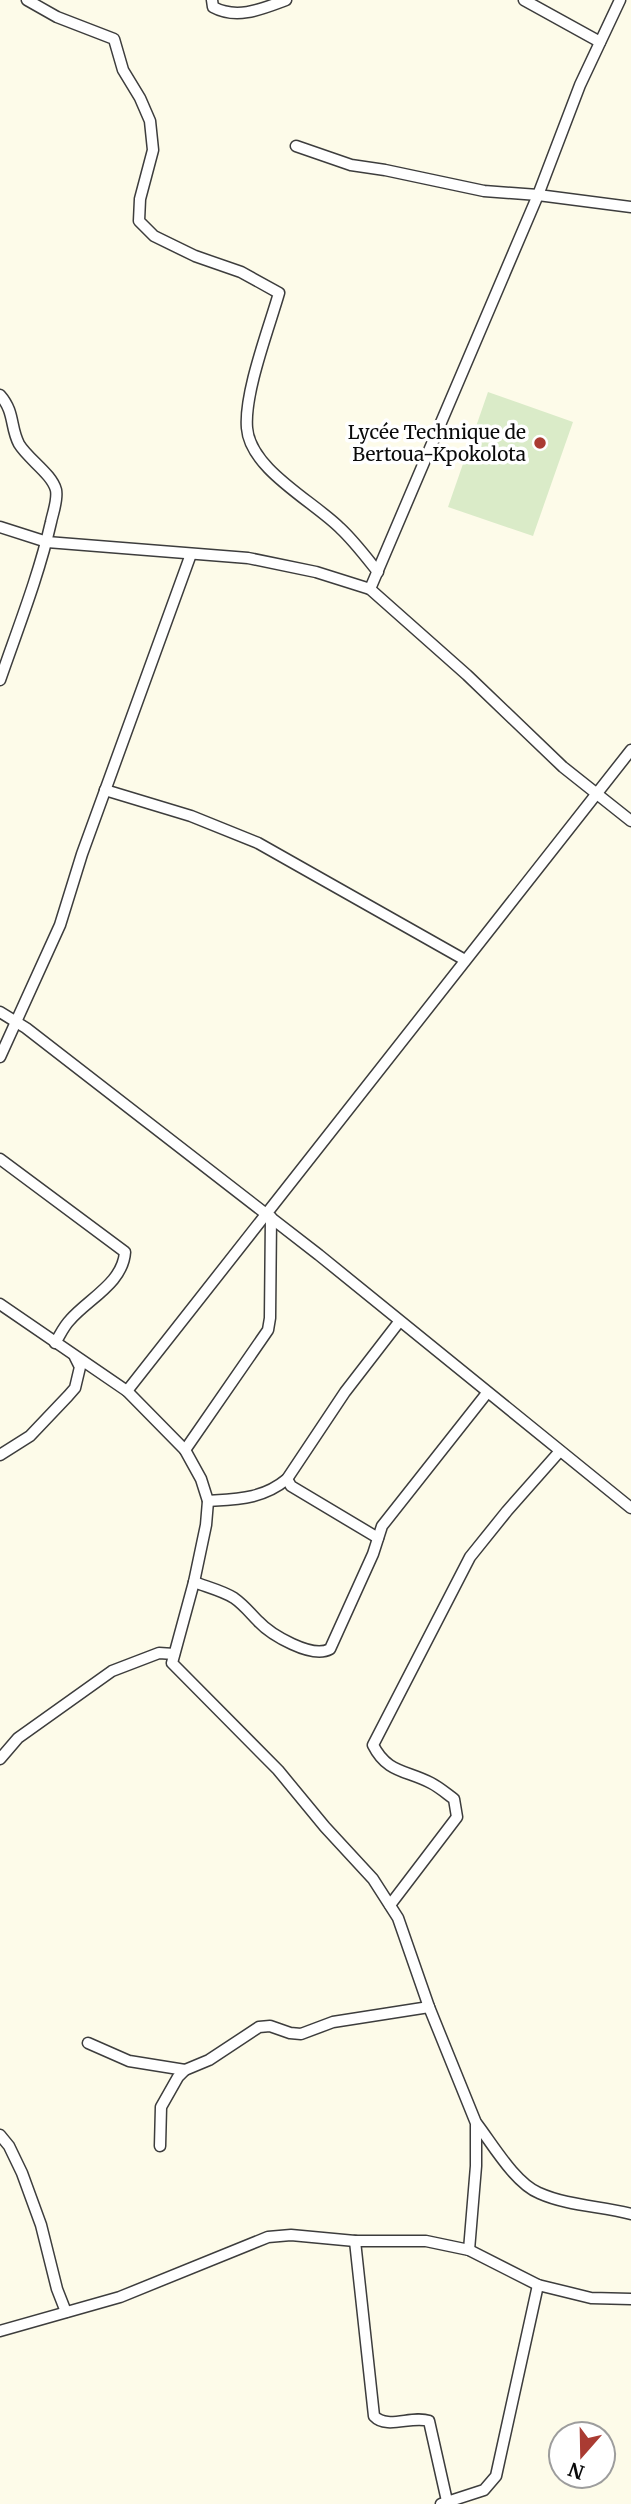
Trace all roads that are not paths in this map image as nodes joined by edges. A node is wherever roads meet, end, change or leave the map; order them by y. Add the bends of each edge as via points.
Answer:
1 (27, 0) edge
2 (212, 0) edge
3 (286, 0) edge
4 (524, 0) edge
5 (620, 0) edge
6 (600, 43) junction
7 (296, 146) dead end
8 (538, 195) junction
9 (629, 204) edge
10 (0, 395) edge
11 (0, 527) edge
12 (47, 542) junction
13 (191, 554) junction
14 (378, 572) junction
15 (370, 589) junction
16 (0, 680) edge
17 (631, 750) edge
18 (105, 790) junction
19 (595, 794) junction
20 (631, 821) edge
21 (465, 960) junction
22 (0, 1012) edge
23 (17, 1022) junction
24 (0, 1056) edge
25 (0, 1158) edge
26 (268, 1215) junction
27 (0, 1304) edge
28 (399, 1322) junction
29 (55, 1343) junction
30 (75, 1357) junction
31 (127, 1391) junction
32 (487, 1393) junction
33 (23, 1440) junction
34 (0, 1443) edge
35 (185, 1450) junction
36 (560, 1451) junction
37 (0, 1455) edge
38 (287, 1479) junction
39 (208, 1502) junction
40 (631, 1508) edge
41 (378, 1538) junction
42 (194, 1582) junction
43 (174, 1654) junction
44 (0, 1759) edge
45 (390, 1905) junction
46 (429, 2007) junction
47 (88, 2043) dead end
48 (185, 2070) junction
49 (476, 2123) junction
50 (0, 2135) edge
51 (160, 2146) dead end
52 (631, 2214) edge
53 (355, 2241) junction
54 (469, 2249) junction
55 (538, 2286) junction
56 (631, 2299) edge
57 (66, 2312) junction
58 (0, 2332) edge
59 (444, 2502) edge

1 - 14 street via 116,43 123,70 150,121 153,150 139,221 154,236 242,272 279,293 251,392 250,442 264,464 338,526
2 - 3 street via 223,12 244,14
4 - 6 street
5 - 6 street
6 - 8 street
7 - 8 street via 351,165 484,191
8 - 9 street
8 - 14 street
10 - 12 street via 11,410 18,442 56,490
11 - 12 street
12 - 13 street
12 - 16 street
13 - 15 street via 248,558
13 - 18 street
14 - 15 street
15 - 19 street
17 - 19 street
18 - 21 street via 191,816 258,843
18 - 23 street via 60,925
19 - 20 street
19 - 21 street
21 - 26 street
22 - 23 street
23 - 24 street
23 - 26 street
25 - 29 street via 125,1252 111,1283 70,1320
26 - 28 street
26 - 31 street
26 - 35 street via 268,1330
27 - 29 street
28 - 32 street
28 - 38 street
29 - 30 street
30 - 31 street
30 - 33 street via 80,1367 75,1388
31 - 35 street
32 - 36 street
32 - 41 street
33 - 34 street
33 - 37 street
35 - 39 street
36 - 40 street
36 - 45 street via 470,1557 373,1745 380,1758 398,1771 432,1783 454,1799 457,1817
38 - 39 street via 251,1499
38 - 41 street via 291,1486
39 - 42 street
41 - 42 street via 330,1650 323,1653 278,1637 232,1597
42 - 43 street
43 - 44 street via 159,1653 111,1671 18,1738
43 - 45 street via 172,1664 278,1770 373,1879
45 - 46 street
46 - 48 street via 333,2022 301,2034 258,2027 209,2060
46 - 49 street
47 - 48 street via 129,2060
48 - 51 street via 161,2107
49 - 52 street via 520,2179 537,2193
49 - 54 street
50 - 57 street via 22,2173
53 - 54 street via 426,2241
53 - 57 street via 268,2237 120,2297
53 - 59 street via 374,2416 387,2422 429,2421
54 - 55 street
55 - 56 street via 591,2298
55 - 59 street via 496,2476 484,2490
57 - 58 street

